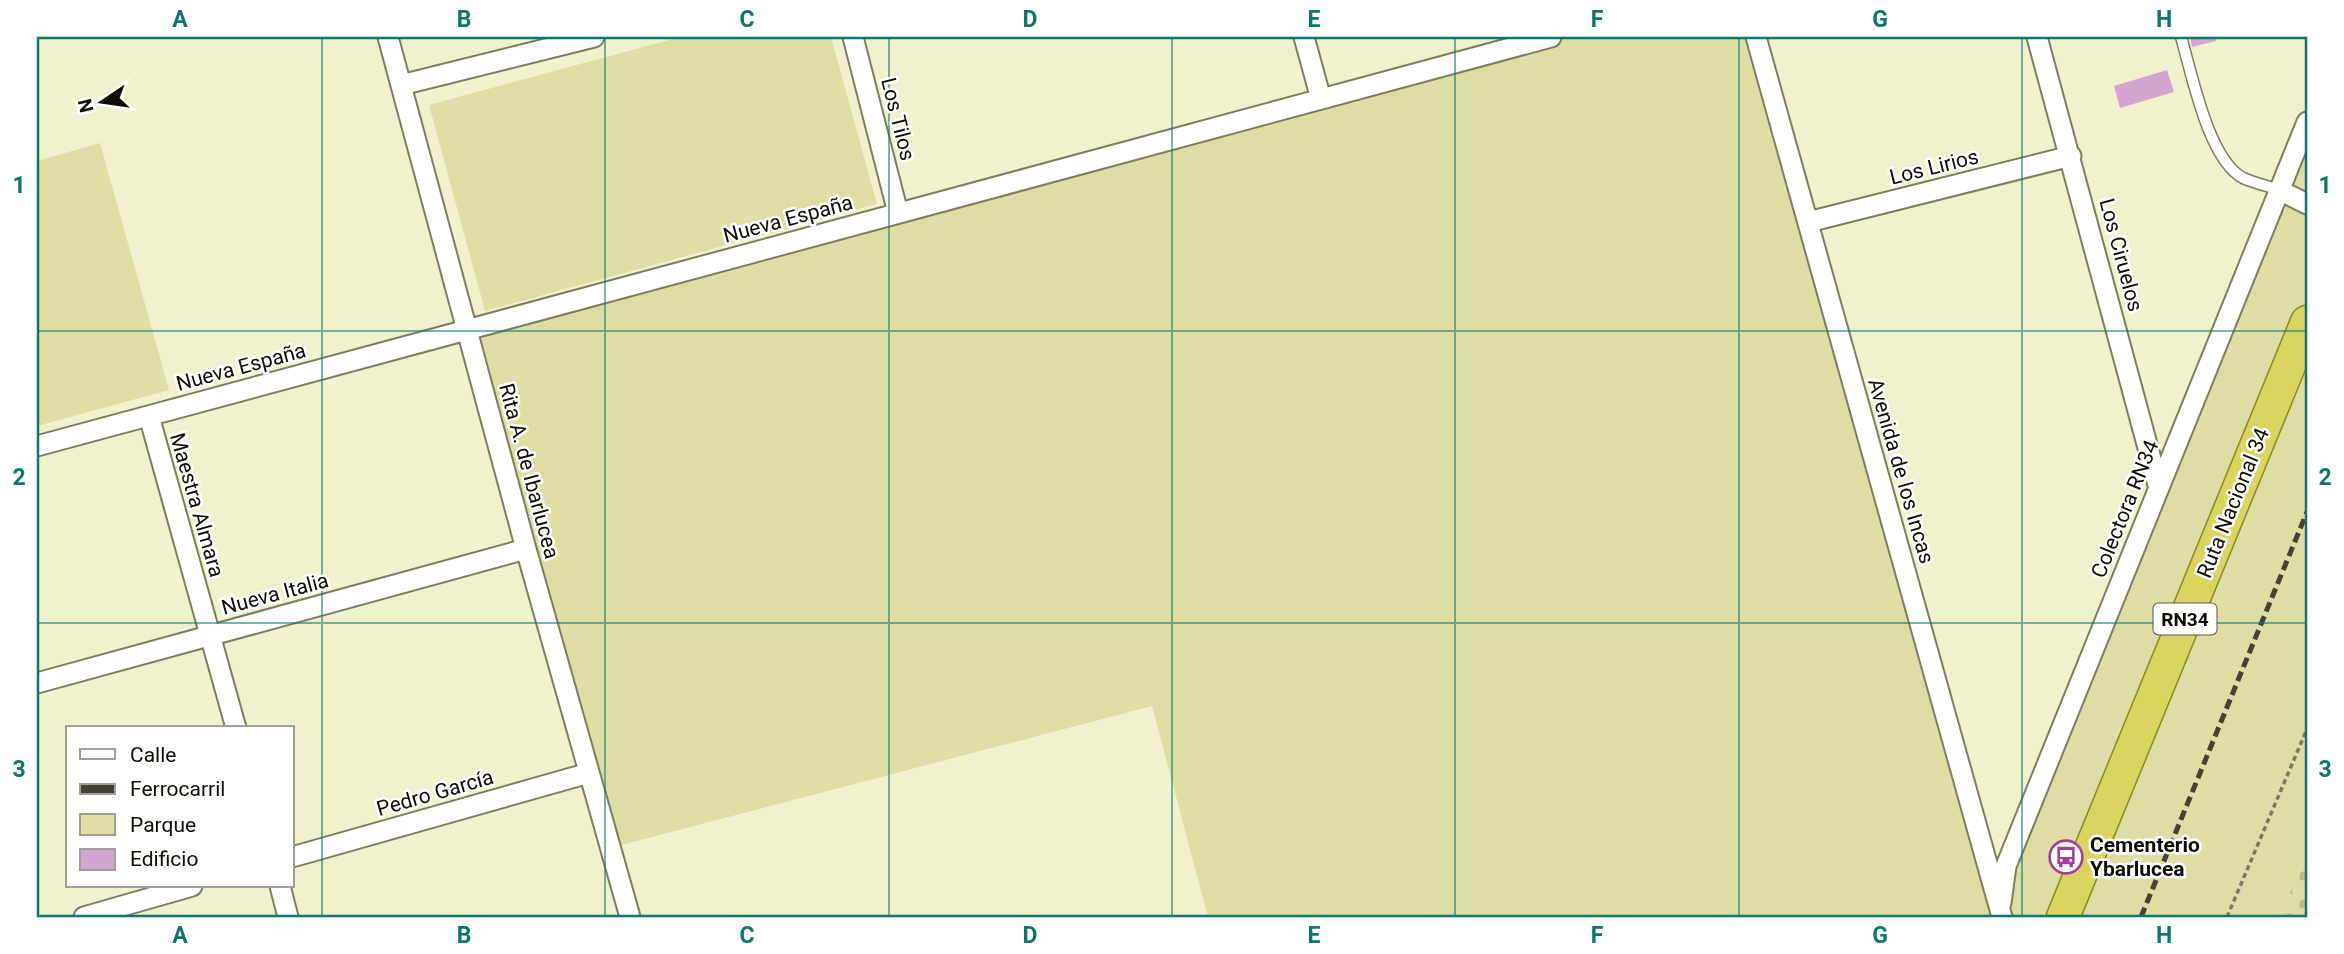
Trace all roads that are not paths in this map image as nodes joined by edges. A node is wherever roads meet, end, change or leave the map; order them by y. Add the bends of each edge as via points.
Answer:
1 (388, 37) edge
2 (594, 37) edge
3 (853, 37) edge
4 (1304, 37) edge
5 (1551, 37) edge
6 (1756, 37) edge
7 (2037, 37) edge
8 (2181, 37) edge
9 (401, 85) junction
10 (1321, 99) junction
11 (2307, 122) edge
12 (2071, 156) junction
13 (2279, 190) junction
14 (2307, 204) edge
15 (898, 213) junction
16 (1808, 222) junction
17 (2307, 322) edge
18 (468, 330) junction
19 (149, 416) junction
20 (37, 446) edge
21 (2158, 485) junction
22 (526, 549) junction
23 (210, 636) junction
24 (37, 683) edge
25 (235, 726) edge
26 (589, 773) junction
27 (294, 856) edge
28 (185, 888) edge
29 (280, 888) edge
30 (2000, 915) edge
31 (85, 917) edge
32 (288, 917) edge
33 (630, 917) edge
34 (2063, 917) edge

1 - 9 street, Rita A. de Ibarlucea
2 - 9 street
3 - 15 street, Los Tilos
4 - 10 street
5 - 10 street, Nueva España
6 - 16 street, Avenida de los Incas
7 - 12 street, Los Ciruelos
8 - 13 lane via 2221,158 2242,177
9 - 18 street, Rita A. de Ibarlucea
10 - 15 street, Nueva España
11 - 13 street, Colectora RN34
12 - 16 street, Los Lirios
12 - 21 street, Los Ciruelos
13 - 14 street
13 - 21 street, Colectora RN34
15 - 18 street, Nueva España
16 - 30 street, Avenida de los Incas
17 - 34 highway, Ruta Nacional 34 / RN34
18 - 19 street, Nueva España
18 - 22 street, Rita A. de Ibarlucea
19 - 20 street, Nueva España
19 - 23 street, Maestra Almara
21 - 30 street, Colectora RN34 via 2006,866
22 - 23 street, Nueva Italia
22 - 26 street, Rita A. de Ibarlucea
23 - 24 street, Nueva Italia
23 - 25 street, Maestra Almara
26 - 27 street, Pedro García
26 - 33 street, Rita A. de Ibarlucea
28 - 31 street
29 - 32 street

